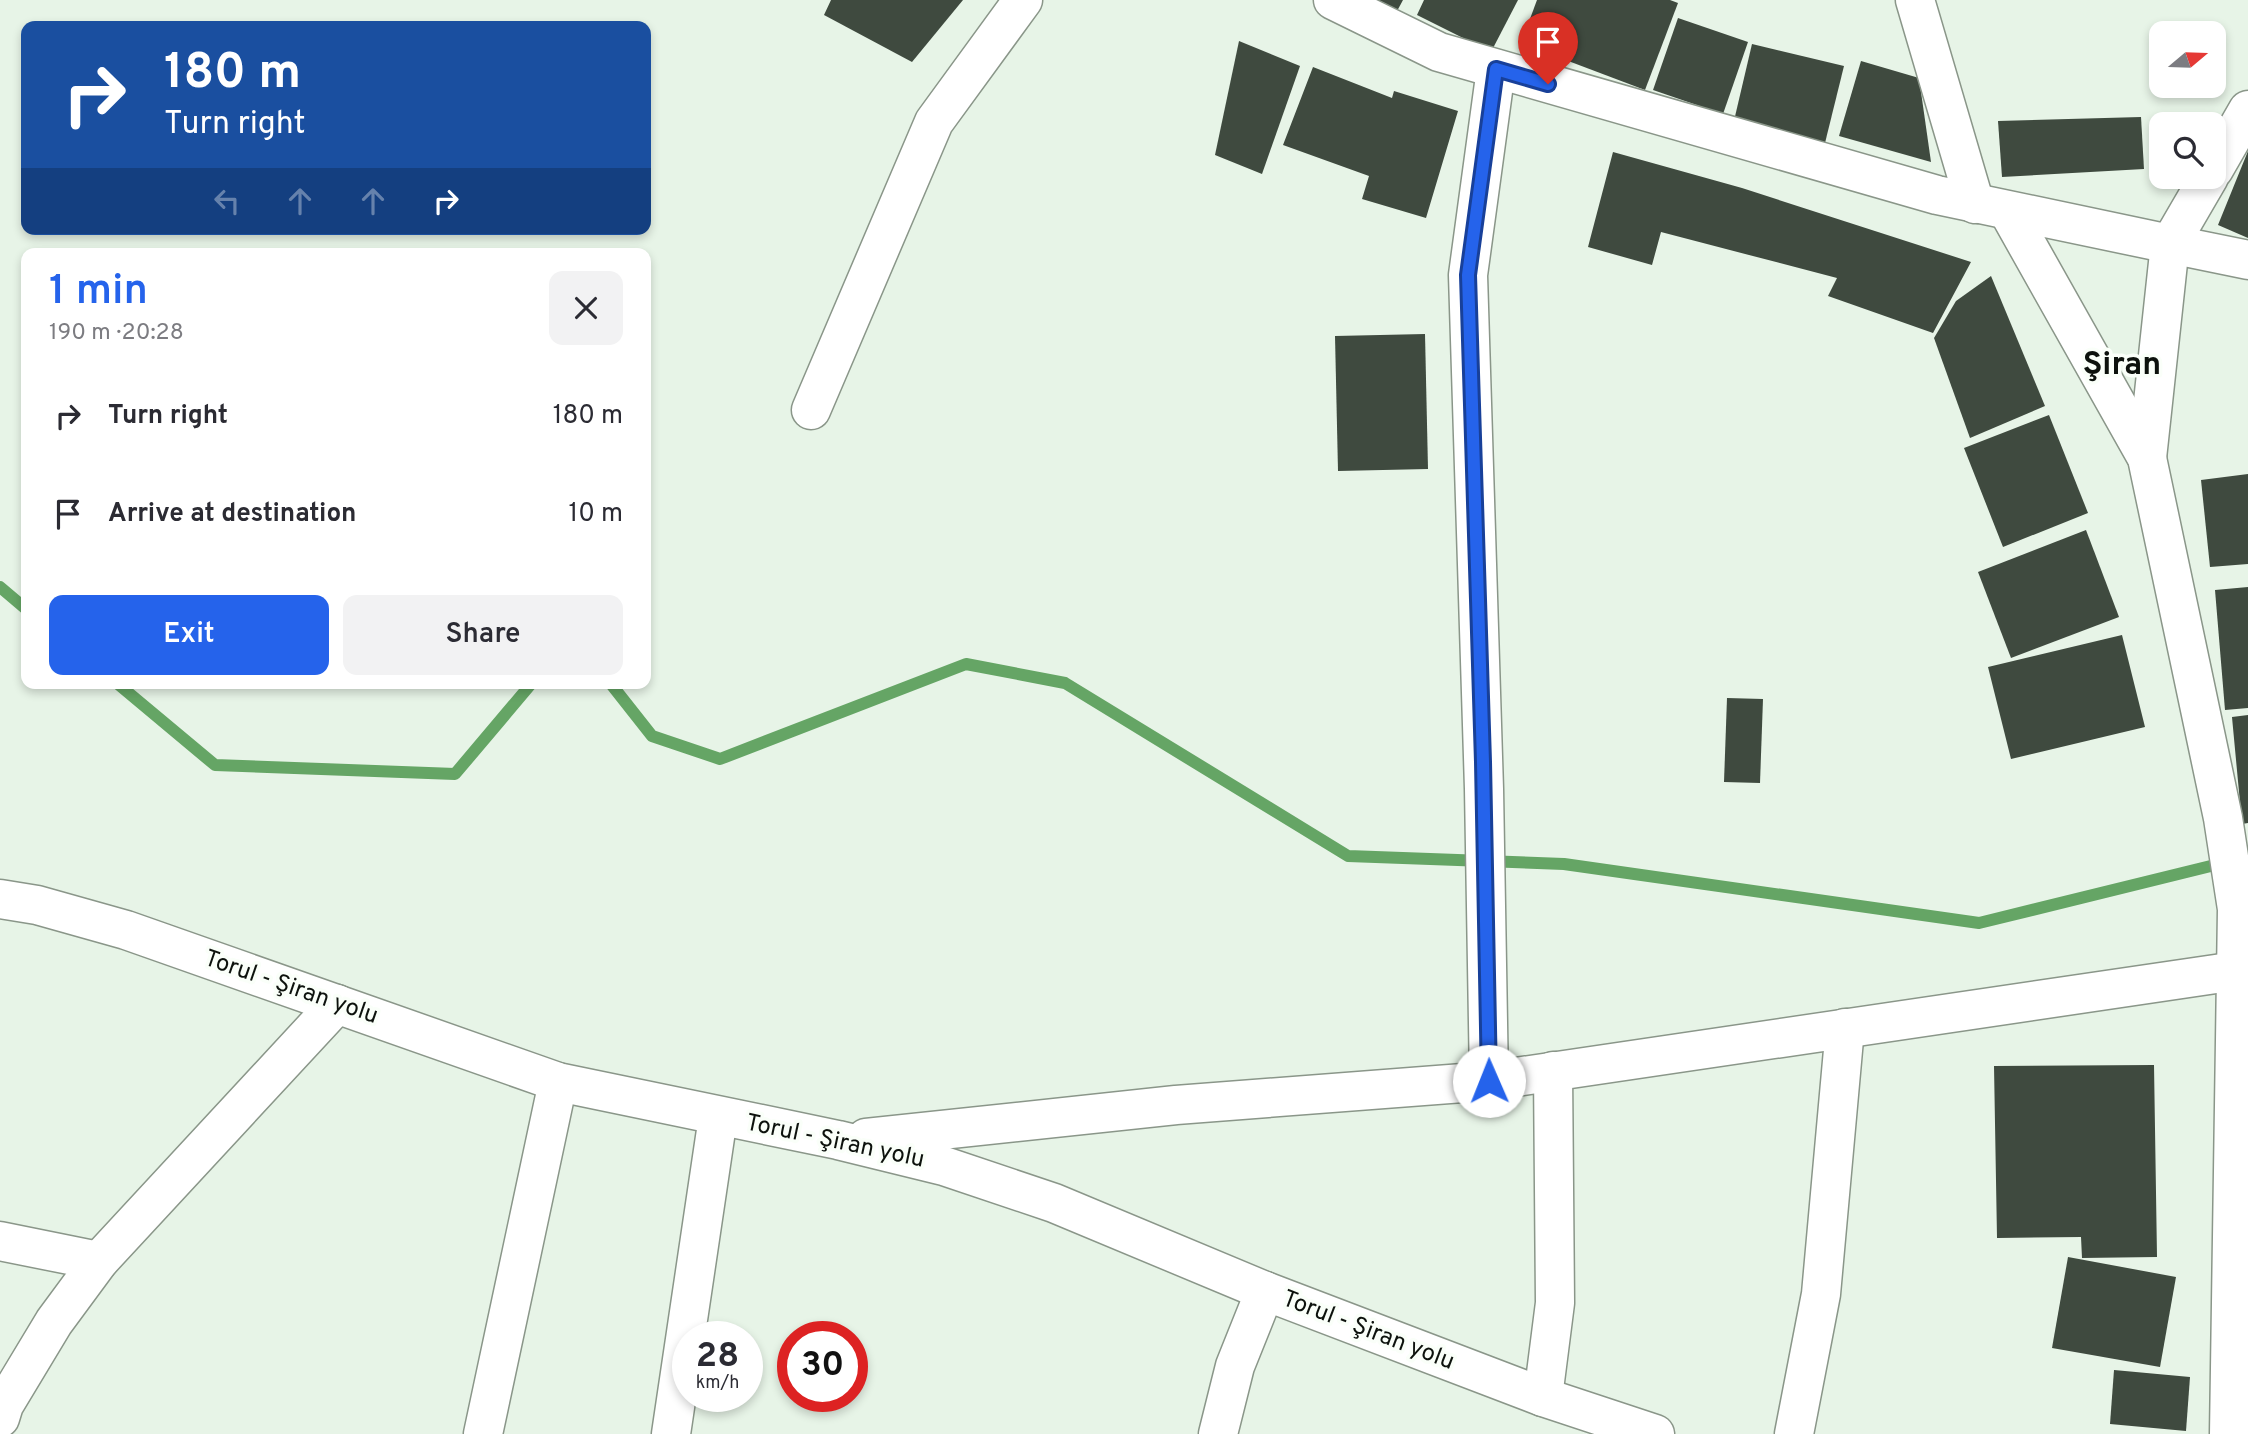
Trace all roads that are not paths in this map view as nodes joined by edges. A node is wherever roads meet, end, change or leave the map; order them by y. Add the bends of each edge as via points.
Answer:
1 (1023, 0) edge
2 (1334, 0) edge
3 (1915, 0) edge
4 (1496, 69) junction
5 (2248, 110) edge
6 (2226, 148) edge
7 (2202, 189) edge
8 (1992, 207) junction
9 (2170, 244) junction
10 (2248, 260) edge
11 (811, 410) dead end
12 (2147, 458) junction
13 (0, 900) edge
14 (2242, 970) edge
15 (337, 1004) junction
16 (1845, 1028) junction
17 (1553, 1071) junction
18 (1489, 1081) junction
19 (558, 1082) junction
20 (718, 1117) junction
21 (838, 1140) junction
22 (0, 1241) edge
23 (99, 1261) junction
24 (1265, 1291) junction
25 (1543, 1397) junction
26 (0, 1418) edge
27 (483, 1434) edge
28 (671, 1434) edge
29 (1218, 1434) edge
30 (1655, 1434) edge
31 (1794, 1434) edge
32 (2230, 1434) edge

1 - 11 street via 934,122
2 - 4 street via 1439,52
3 - 8 street
4 - 8 street
4 - 18 street via 1468,275
5 - 6 street
7 - 9 street
8 - 9 street
8 - 12 street
9 - 10 street
9 - 12 street
12 - 14 street via 2222,818
13 - 15 street, Torul - Şiran yolu via 37,905 126,930
14 - 16 street
14 - 32 street
15 - 19 street, Torul - Şiran yolu
15 - 23 street
16 - 17 street
16 - 31 street via 1821,1294
17 - 18 street
17 - 25 street via 1555,1303
18 - 21 street via 1176,1105
19 - 20 street, Torul - Şiran yolu
19 - 27 street
20 - 21 street, Torul - Şiran yolu
20 - 28 street
21 - 24 street, Torul - Şiran yolu via 944,1166 1054,1203
22 - 23 street
23 - 26 street via 54,1322
24 - 25 street, Torul - Şiran yolu
24 - 29 street via 1236,1366
25 - 30 street, Torul - Şiran yolu

